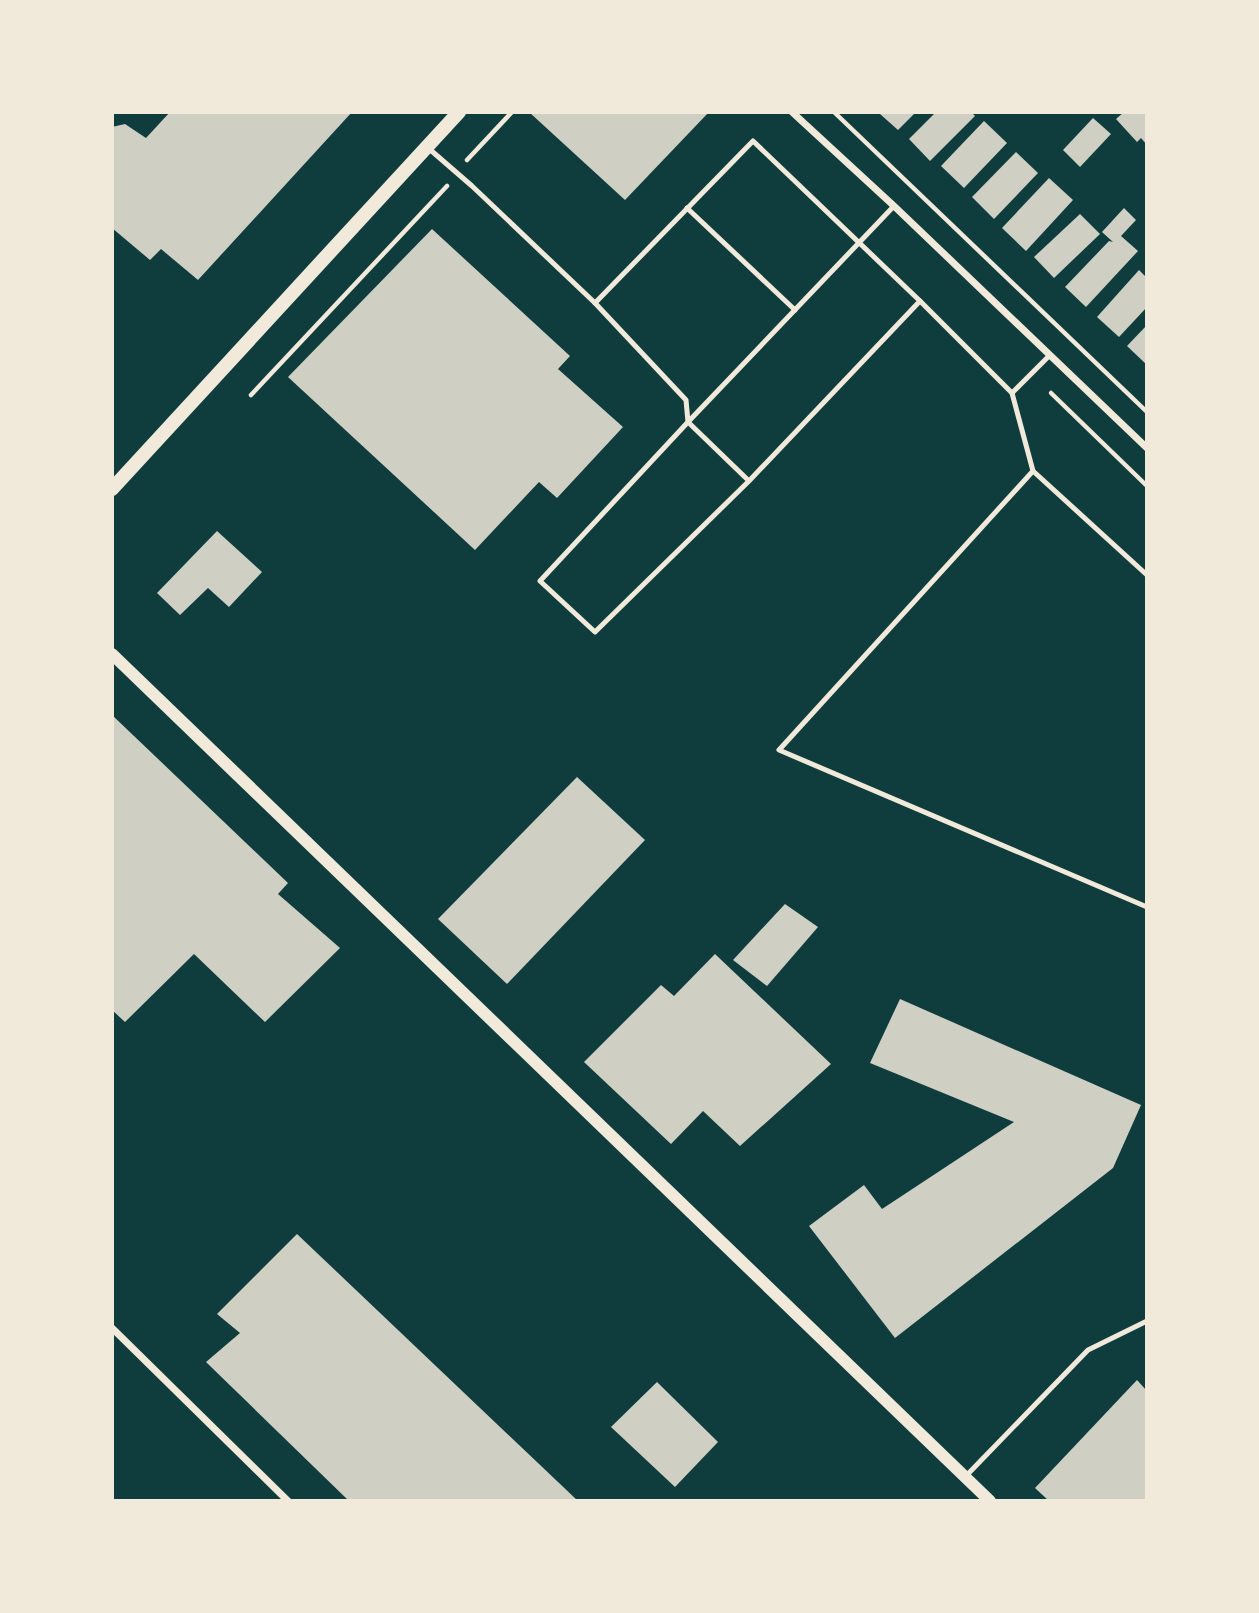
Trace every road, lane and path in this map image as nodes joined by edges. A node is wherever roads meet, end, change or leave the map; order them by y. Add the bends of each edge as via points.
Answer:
1 (459, 112) edge
2 (512, 112) edge
3 (792, 112) edge
4 (834, 112) edge
5 (427, 147) junction
6 (463, 164) dead end
7 (448, 185) dead end
8 (894, 206) junction
9 (687, 208) junction
10 (860, 243) junction
11 (920, 301) junction
12 (595, 303) junction
13 (795, 310) junction
14 (1050, 355) junction
15 (1012, 393) junction
16 (1051, 393) dead end
17 (251, 395) dead end
18 (1147, 412) edge
19 (688, 422) junction
20 (1147, 448) edge
21 (1033, 471) junction
22 (749, 481) junction
23 (1147, 486) edge
24 (112, 489) edge
25 (1147, 575) edge
26 (112, 654) edge
27 (1147, 907) edge
28 (1147, 1321) edge
29 (112, 1328) edge
30 (965, 1477) junction
31 (288, 1501) edge
32 (990, 1501) edge

1 - 5 main road
2 - 6 path
3 - 8 street
4 - 18 path
5 - 12 lane
5 - 24 main road
7 - 17 path
8 - 10 lane
8 - 14 street
9 - 10 lane via 753,141
9 - 12 lane
9 - 13 lane
10 - 11 lane
10 - 13 lane
11 - 15 lane
11 - 22 lane
12 - 19 lane via 686,400
13 - 19 lane
14 - 15 lane
14 - 20 street
15 - 21 lane
16 - 23 path
19 - 22 lane
19 - 22 lane via 540,581 595,632
21 - 25 lane
21 - 27 lane via 779,750
26 - 30 street
28 - 30 lane via 1088,1350
29 - 31 street
30 - 32 street

